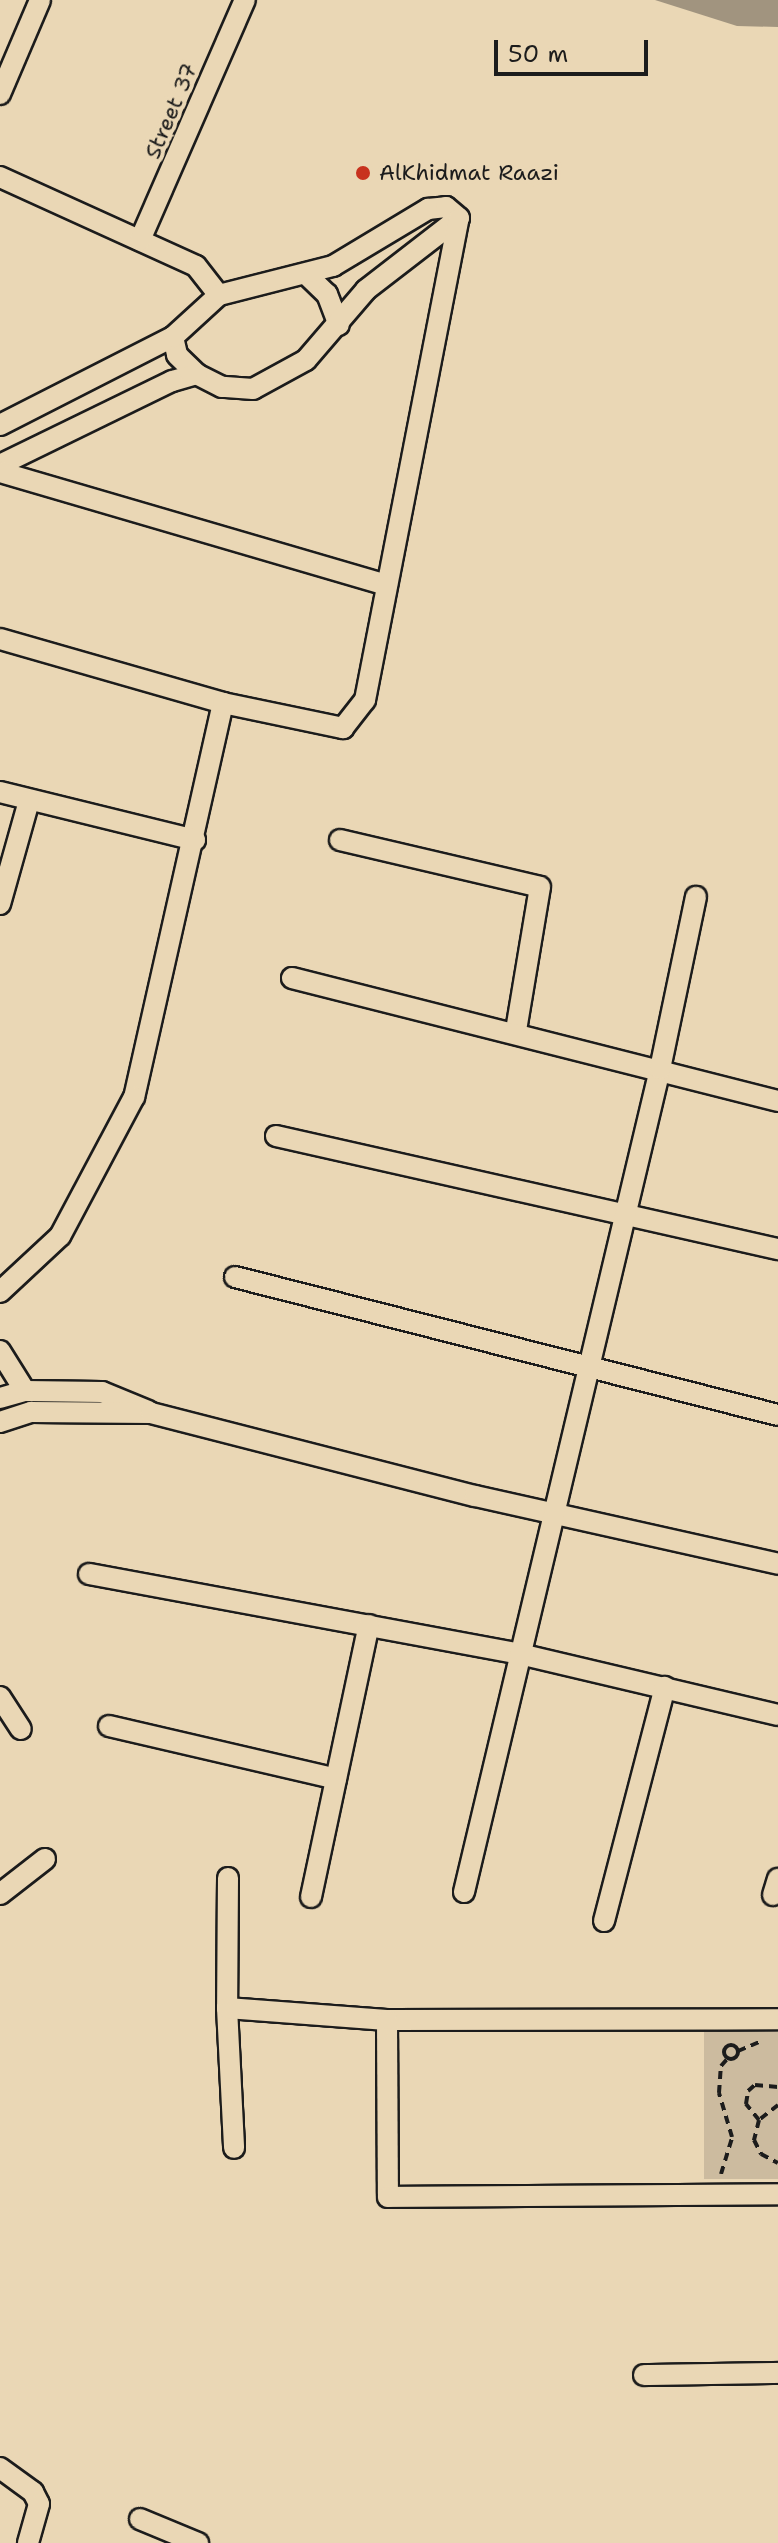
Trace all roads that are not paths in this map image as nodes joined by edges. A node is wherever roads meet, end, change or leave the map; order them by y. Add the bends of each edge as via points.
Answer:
1 (40, 0) edge
2 (245, 0) edge
3 (0, 94) edge
4 (0, 177) edge
5 (459, 218) junction
6 (140, 240) junction
7 (307, 275) junction
8 (219, 295) junction
9 (339, 325) junction
10 (173, 337) junction
11 (197, 374) junction
12 (0, 425) edge
13 (0, 465) edge
14 (0, 472) edge
15 (387, 585) junction
16 (0, 639) edge
17 (223, 703) junction
18 (0, 792) edge
19 (29, 801) junction
20 (195, 840) junction
21 (340, 840) dead end
22 (696, 897) dead end
23 (0, 904) edge
24 (292, 978) dead end
25 (516, 1031) junction
26 (660, 1069) junction
27 (778, 1101) edge
28 (276, 1136) dead end
29 (626, 1215) junction
30 (778, 1249) edge
31 (235, 1277) dead end
32 (0, 1292) edge
33 (0, 1351) edge
34 (589, 1367) junction
35 (25, 1391) junction
36 (0, 1398) edge
37 (151, 1413) junction
38 (778, 1415) edge
39 (0, 1422) edge
40 (554, 1514) junction
41 (778, 1564) edge
42 (89, 1574) dead end
43 (369, 1625) junction
44 (520, 1654) junction
45 (665, 1687) junction
46 (0, 1697) edge
47 (778, 1715) edge
48 (109, 1726) dead end
49 (21, 1729) dead end
50 (336, 1779) junction
51 (45, 1859) dead end
52 (228, 1878) dead end
53 (464, 1892) dead end
54 (0, 1894) edge
55 (311, 1897) dead end
56 (604, 1921) dead end
57 (227, 2008) junction
58 (778, 2019) edge
59 (387, 2020) junction
60 (234, 2148) dead end
61 (778, 2194) edge
62 (778, 2373) edge
63 (644, 2375) dead end
64 (0, 2468) edge
65 (140, 2519) dead end
66 (28, 2543) edge
67 (198, 2543) edge

1 - 3 street
2 - 6 street, Street 37
4 - 6 street
5 - 7 street via 446,207 428,209
5 - 9 street via 366,290
5 - 15 street
6 - 8 street via 196,266
7 - 8 street
7 - 9 street via 327,294
8 - 10 street
9 - 11 street via 306,360 253,389 222,387
10 - 11 street via 177,355
10 - 12 street
11 - 13 street via 172,381
14 - 15 street
15 - 17 street via 365,700 343,728
16 - 17 street
17 - 20 street
18 - 19 street
19 - 20 street
19 - 23 street
20 - 32 street via 134,1097 60,1236
21 - 25 street via 540,887
22 - 26 street
24 - 25 street
25 - 26 street
26 - 27 street
26 - 29 street
28 - 29 street
29 - 30 street
29 - 34 street
31 - 34 street
33 - 35 street
34 - 38 street
34 - 40 street
35 - 36 street
35 - 37 street via 102,1392
37 - 39 street via 31,1412
37 - 40 street
40 - 41 street
40 - 44 street
42 - 43 street
43 - 44 street
43 - 50 street
44 - 45 street
44 - 53 street
45 - 47 street
45 - 56 street
46 - 49 street
48 - 50 street
50 - 55 street
51 - 54 street
52 - 57 street
57 - 59 street
57 - 60 street
58 - 59 street
59 - 61 street via 388,2197
62 - 63 street
64 - 66 street via 33,2492 39,2504
65 - 67 street

